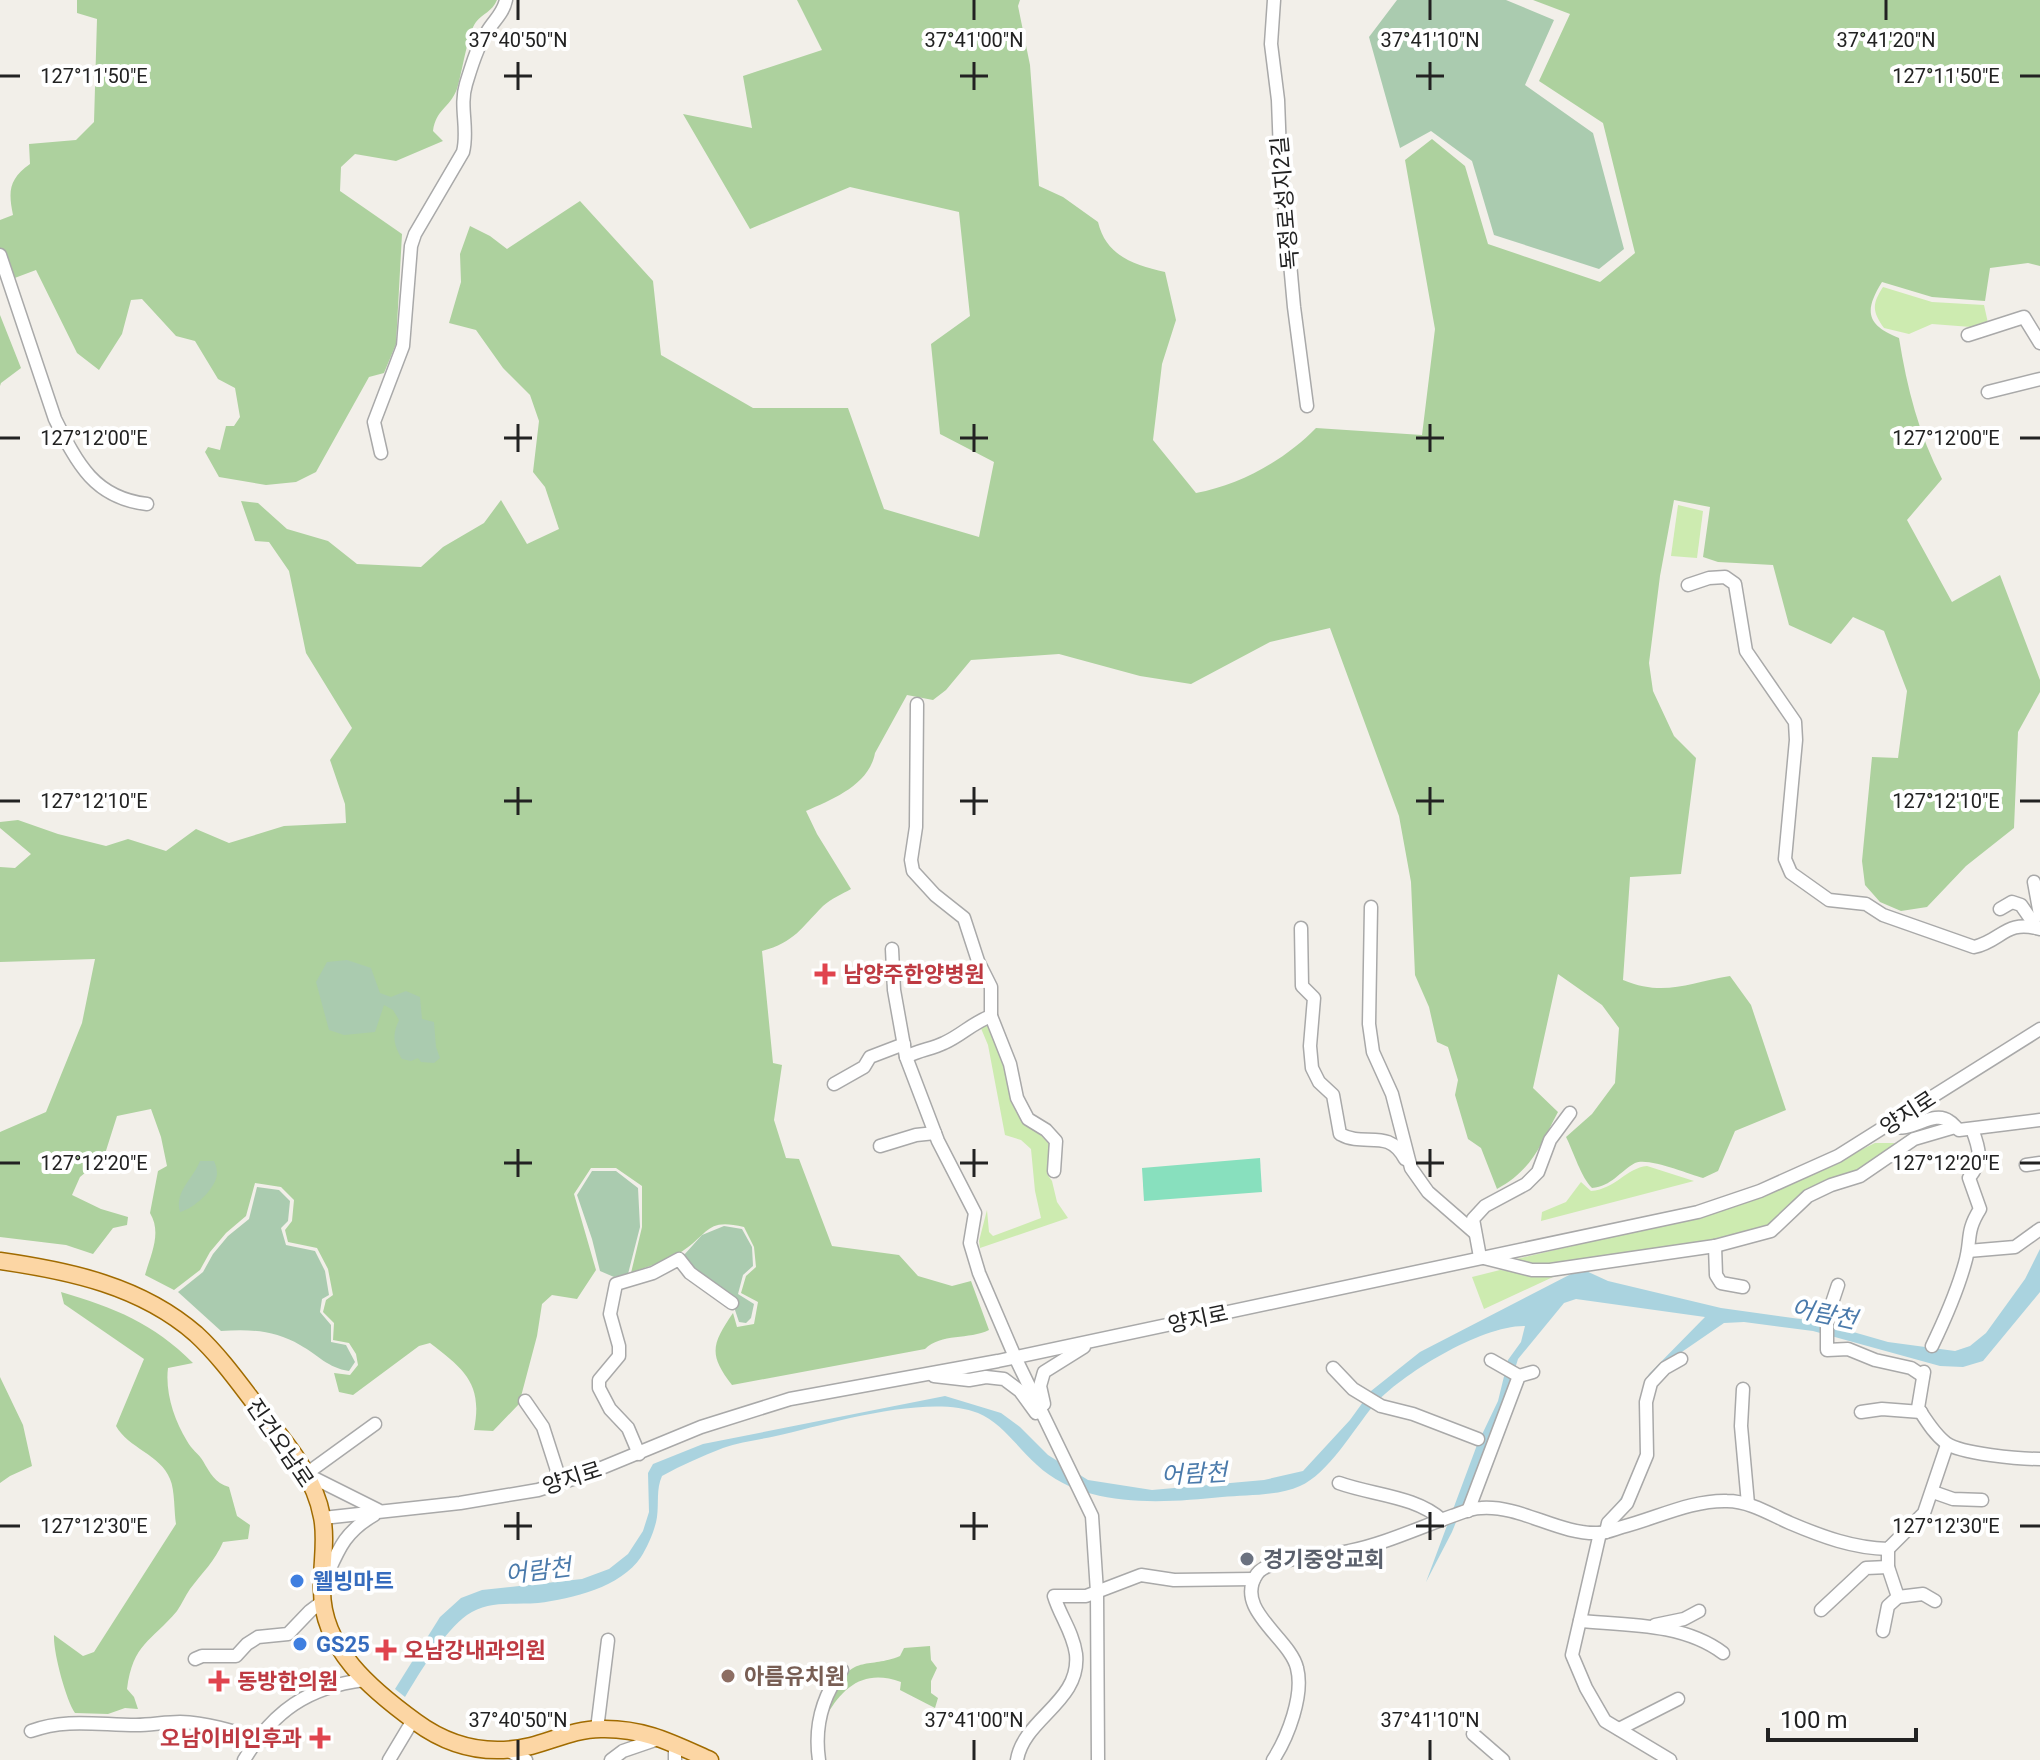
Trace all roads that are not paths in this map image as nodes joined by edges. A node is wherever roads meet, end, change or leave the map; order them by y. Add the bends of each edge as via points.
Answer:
1 (506, 0) edge
2 (1274, 0) edge
3 (0, 255) edge
4 (1968, 335) dead end
5 (2040, 343) edge
6 (2040, 379) edge
7 (1988, 392) dead end
8 (1307, 406) dead end
9 (381, 453) dead end
10 (147, 504) dead end
11 (1688, 585) dead end
12 (917, 704) dead end
13 (2034, 882) dead end
14 (1371, 907) dead end
15 (2000, 909) dead end
16 (2039, 924) edge
17 (1301, 928) dead end
18 (892, 949) dead end
19 (991, 1016) junction
20 (2040, 1029) edge
21 (905, 1051) junction
22 (834, 1084) dead end
23 (1570, 1113) dead end
24 (2040, 1120) edge
25 (1890, 1126) junction
26 (1955, 1127) junction
27 (1972, 1129) junction
28 (935, 1133) junction
29 (880, 1146) dead end
30 (2040, 1163) edge
31 (2026, 1165) dead end
32 (1411, 1168) junction
33 (1054, 1171) dead end
34 (2040, 1229) edge
35 (1474, 1232) junction
36 (1715, 1246) junction
37 (1968, 1251) junction
38 (1480, 1257) junction
39 (0, 1261) edge
40 (1838, 1285) dead end
41 (1743, 1287) dead end
42 (732, 1303) dead end
43 (1095, 1340) junction
44 (1932, 1346) dead end
45 (1015, 1357) junction
46 (1681, 1359) dead end
47 (1497, 1363) dead end
48 (1333, 1368) dead end
49 (1533, 1372) dead end
50 (919, 1375) junction
51 (1519, 1376) junction
52 (1743, 1389) dead end
53 (525, 1401) dead end
54 (1861, 1412) dead end
55 (1921, 1412) junction
56 (375, 1424) dead end
57 (1054, 1438) junction
58 (1478, 1439) dead end
59 (1947, 1445) junction
60 (639, 1454) junction
61 (2040, 1459) edge
62 (306, 1474) junction
63 (561, 1483) junction
64 (1339, 1483) dead end
65 (1933, 1492) junction
66 (1982, 1500) dead end
67 (1748, 1504) junction
68 (381, 1511) junction
69 (1468, 1511) junction
70 (323, 1518) junction
71 (1445, 1519) junction
72 (1603, 1533) junction
73 (1888, 1549) junction
74 (1888, 1567) junction
75 (1254, 1579) junction
76 (1097, 1592) junction
77 (322, 1595) junction
78 (1898, 1597) junction
79 (1935, 1601) dead end
80 (1821, 1610) dead end
81 (1699, 1611) dead end
82 (1580, 1621) junction
83 (1652, 1626) junction
84 (1883, 1631) dead end
85 (608, 1640) dead end
86 (1723, 1653) dead end
87 (195, 1659) dead end
88 (842, 1670) dead end
89 (364, 1680) junction
90 (1678, 1699) dead end
91 (413, 1720) junction
92 (597, 1729) junction
93 (1619, 1729) junction
94 (31, 1731) dead end
95 (1473, 1734) dead end
96 (259, 1739) junction
97 (670, 1747) edge
98 (507, 1750) junction
99 (484, 1755) edge
100 (244, 1760) edge
101 (389, 1760) edge
102 (526, 1760) edge
103 (611, 1760) edge
104 (710, 1760) edge
105 (819, 1760) edge
106 (1017, 1760) edge
107 (1098, 1760) edge
108 (1273, 1760) edge
109 (1503, 1760) edge
110 (1670, 1760) edge

1 - 9 street via 465,86 463,152 411,246 403,346 374,422
2 - 8 street, 독정로성지2길 via 1271,44
3 - 10 street via 68,445 104,490
4 - 5 street via 2024,317
6 - 7 street
11 - 16 street via 1725,577 1735,584 1746,651 1795,722 1785,859 1791,873 1829,900 1866,904 1974,947 2010,927
12 - 19 street via 913,871 964,918 991,987
13 - 16 street
14 - 32 street via 1373,1052 1392,1094
15 - 16 street via 2012,902 2021,905
17 - 32 street via 1302,986 1314,998 1312,1068 1333,1095 1340,1134 1350,1140 1388,1140 1399,1147
18 - 21 street
19 - 21 street via 942,1044
19 - 33 street via 1022,1110 1056,1141
20 - 25 street, 양지로
21 - 22 street via 870,1057 864,1067
21 - 28 street
23 - 35 street via 1550,1140 1538,1172 1485,1206 1473,1219
24 - 27 street
25 - 26 street via 1904,1129 1941,1118
25 - 38 street, 양지로 via 1805,1172 1698,1212
26 - 27 street
26 - 36 street via 1914,1139 1860,1176 1808,1196 1771,1231
27 - 37 street via 1979,1159 1969,1178 1980,1209 1969,1227
28 - 29 street
28 - 45 street via 975,1213 970,1243
30 - 31 street
32 - 35 street via 1428,1192
34 - 37 street via 2015,1247
35 - 38 street
36 - 38 street via 1550,1270
36 - 41 street via 1721,1283
37 - 44 street
38 - 43 street, 양지로
39 - 62 main road, 진건오남로 via 87,1278 177,1319 215,1354
40 - 55 street via 1827,1318 1827,1350 1848,1349 1924,1374
42 - 60 street via 679,1259 616,1284 610,1314 619,1356 599,1380 599,1388 628,1428
43 - 45 street, 양지로
43 - 57 street via 1047,1368 1041,1377
45 - 50 street, 양지로
45 - 57 street
46 - 72 street via 1651,1383 1647,1455 1627,1503
47 - 51 street
48 - 58 street via 1381,1406
49 - 51 street
50 - 57 street via 1004,1379 1020,1391
50 - 60 street, 양지로 via 767,1406
51 - 69 street
52 - 67 street
53 - 63 street via 543,1427
54 - 55 street
55 - 59 street
56 - 62 street
57 - 76 street via 1092,1516
59 - 61 street
59 - 65 street
60 - 63 street, 양지로
62 - 68 street
62 - 70 main road, 진건오남로
63 - 68 street, 양지로 via 474,1501
64 - 71 street via 1417,1505
65 - 66 street
65 - 73 street via 1924,1513
67 - 72 street via 1681,1507
67 - 73 street via 1831,1540
68 - 70 street, 양지로
68 - 77 street via 342,1540
69 - 71 street
69 - 72 street via 1491,1508
70 - 77 main road, 진건오남로
71 - 75 street via 1354,1551 1272,1563
72 - 82 street
73 - 74 street
74 - 78 street
74 - 80 street via 1866,1568
75 - 76 street via 1141,1575
75 - 108 street via 1255,1607 1297,1668 1290,1723
76 - 106 street via 1054,1596 1072,1634 1073,1677 1062,1699 1026,1736
76 - 107 street
77 - 87 street via 288,1634 258,1637 236,1656
77 - 89 main road, 진건오남로 via 334,1640
78 - 79 street via 1923,1594
78 - 84 street via 1888,1606
81 - 83 street
82 - 83 street
82 - 93 street via 1572,1655 1605,1721
83 - 86 street via 1710,1643
85 - 92 street
88 - 105 street via 825,1696
89 - 91 main road, 진건오남로
89 - 96 street via 336,1684 297,1700
90 - 93 street
91 - 99 main road, 진건오남로 via 448,1742
91 - 101 street
92 - 97 main road, 진건오남로 via 633,1731
92 - 98 main road, 진건오남로
93 - 110 street
94 - 96 street via 69,1722 178,1722
95 - 109 street
96 - 100 street
97 - 103 street via 623,1751
97 - 104 main road, 진건오남로
98 - 99 main road, 진건오남로
98 - 102 street

